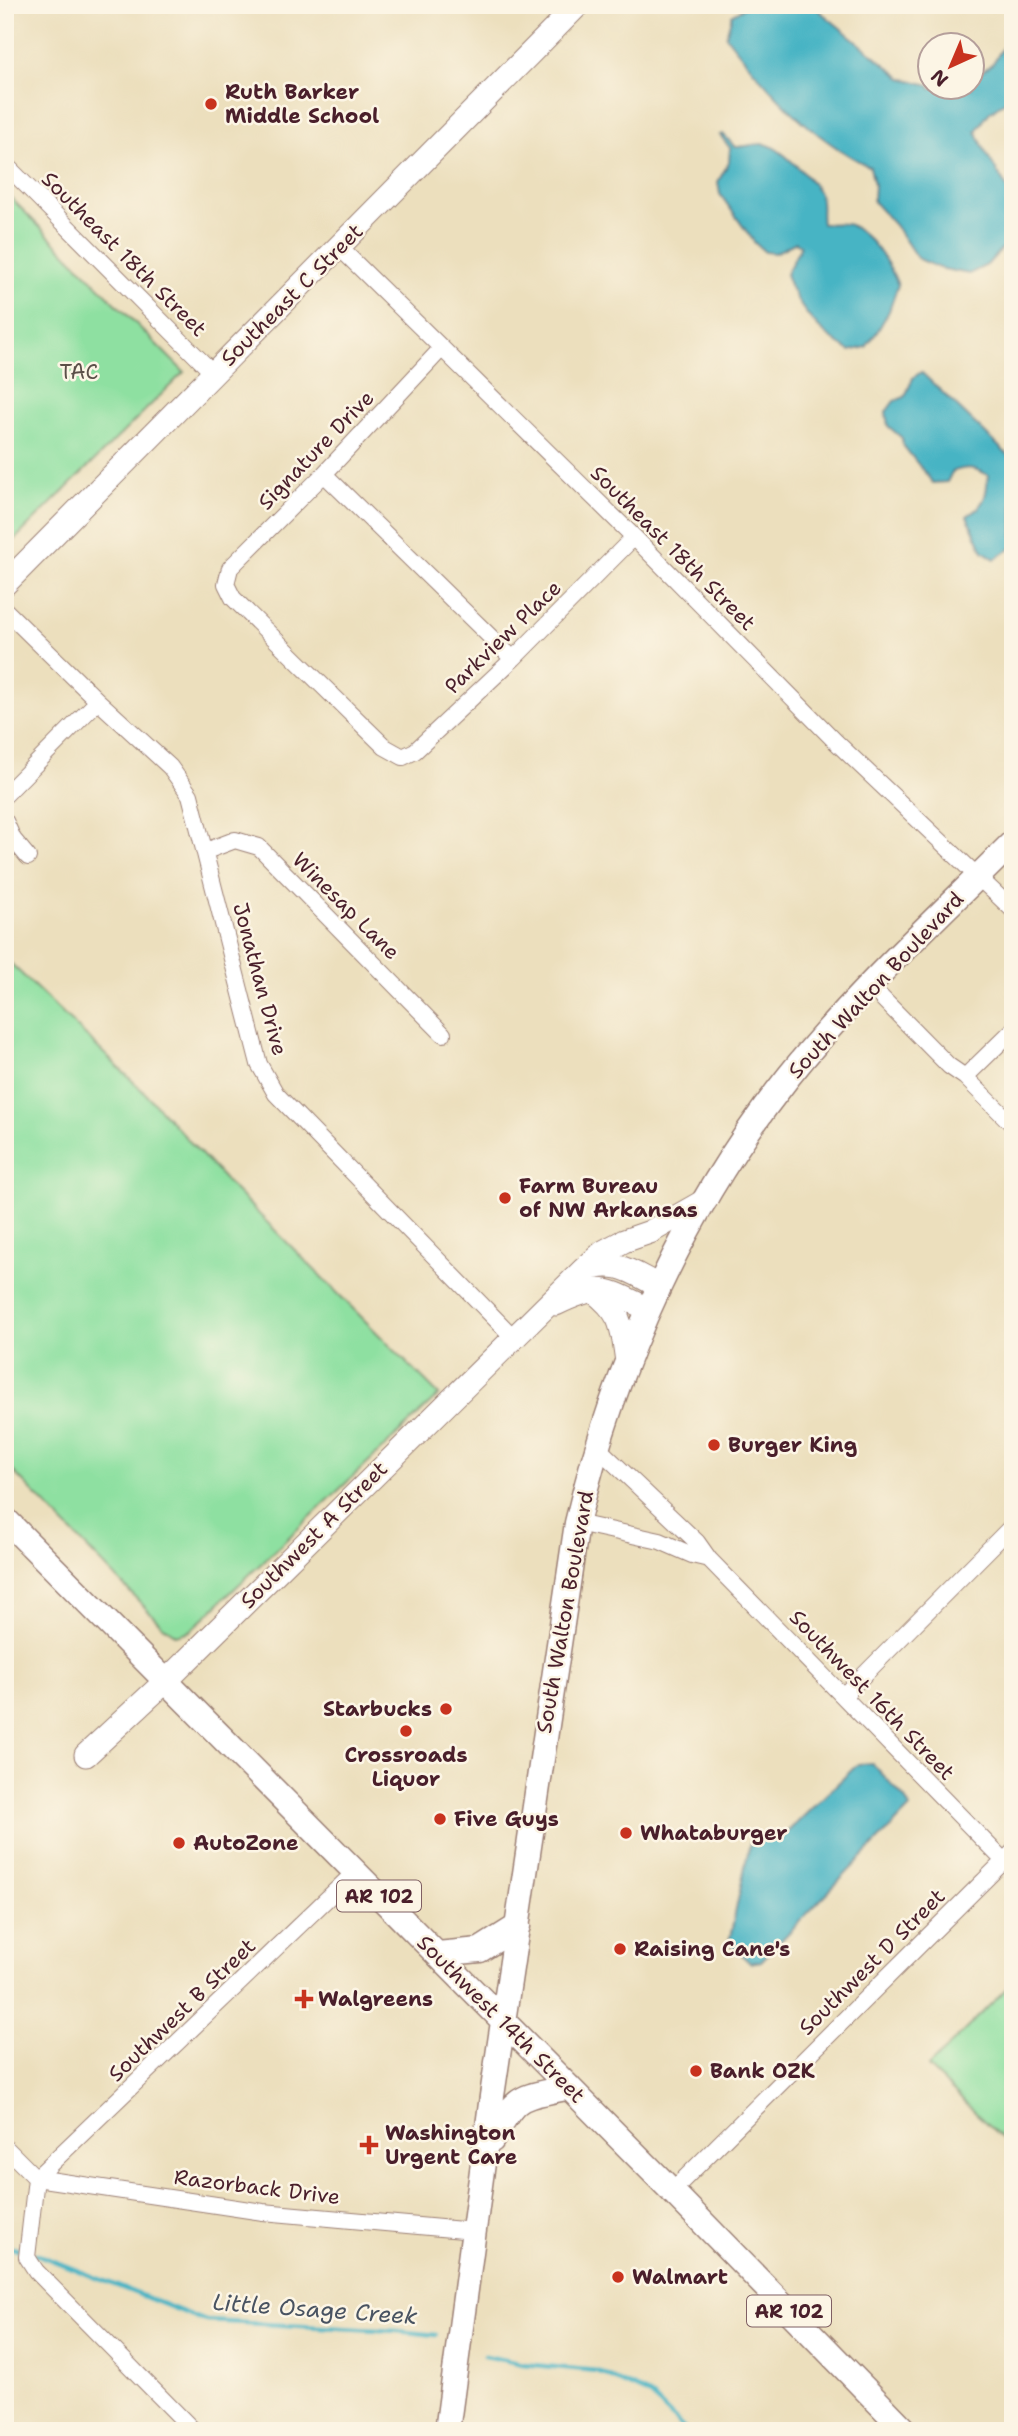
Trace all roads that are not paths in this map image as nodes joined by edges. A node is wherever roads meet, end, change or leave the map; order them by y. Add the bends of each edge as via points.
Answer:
1 (578, 5) edge
2 (5, 164) edge
3 (339, 247) junction
4 (442, 348) junction
5 (214, 374) junction
6 (324, 474) junction
7 (634, 537) junction
8 (5, 584) edge
9 (5, 610) edge
10 (513, 659) junction
11 (98, 701) junction
12 (397, 754) joint
13 (5, 795) edge
14 (5, 821) edge
15 (1013, 842) edge
16 (206, 851) junction
17 (28, 857) dead end
18 (979, 876) junction
19 (1013, 910) edge
20 (870, 985) junction
21 (1013, 1030) edge
22 (443, 1034) dead end
23 (965, 1077) junction
24 (1013, 1125) edge
25 (706, 1200) junction
26 (588, 1280) junction
27 (659, 1286) junction
28 (648, 1309) junction
29 (514, 1338) junction
30 (627, 1362) junction
31 (598, 1448) junction
32 (5, 1519) edge
33 (577, 1523) junction
34 (1013, 1525) edge
35 (709, 1559) junction
36 (166, 1681) junction
37 (844, 1696) junction
38 (86, 1755) dead end
39 (1009, 1856) edge
40 (355, 1872) junction
41 (517, 1926) junction
42 (437, 1954) junction
43 (504, 2022) junction
44 (569, 2087) junction
45 (5, 2147) edge
46 (485, 2152) junction
47 (36, 2178) junction
48 (672, 2190) junction
49 (474, 2231) junction
50 (194, 2431) edge
51 (447, 2431) edge
52 (906, 2431) edge

1 - 3 street, Southeast C Street
2 - 5 street, Southeast 18th Street
3 - 4 street, Southeast 18th Street
3 - 5 street, Southeast C Street
4 - 6 street, Signature Drive
4 - 7 street, Southeast 18th Street
5 - 8 street, Southeast C Street
6 - 10 street
6 - 12 street, Signature Drive via 230,568 226,584 233,598
7 - 10 street, Parkview Place
7 - 18 street, Southeast 18th Street via 836,742
9 - 11 street, Jonathan Drive
10 - 12 street, Parkview Place via 415,751 402,757
11 - 13 street
11 - 16 street, Jonathan Drive via 170,767 190,795
14 - 17 street
15 - 18 main road, South Walton Boulevard
16 - 22 street, Winesap Lane via 235,840 259,847
16 - 29 street, Jonathan Drive via 259,1064 276,1094
18 - 19 street, Southeast 18th Street
18 - 20 main road, South Walton Boulevard
20 - 23 street
20 - 25 main road, South Walton Boulevard via 790,1076
21 - 23 street
23 - 24 street
25 - 26 street, Southwest A Street via 650,1233 603,1252
25 - 27 main road, South Walton Boulevard
26 - 27 street via 601,1265 617,1265
26 - 28 street
26 - 29 street, Southwest A Street via 540,1312
26 - 30 street via 612,1305 622,1327
27 - 28 main road, South Walton Boulevard
28 - 30 main road, South Walton Boulevard
29 - 36 street, Southwest A Street
30 - 31 main road, South Walton Boulevard
31 - 33 main road, South Walton Boulevard
31 - 35 street, Southwest 16th Street via 697,1542
32 - 36 main road, Southwest 14th Street / AR 102
33 - 35 street, Southwest 16th Street via 648,1538
33 - 41 main road, South Walton Boulevard
34 - 37 street
35 - 37 street, Southwest 16th Street
36 - 38 street, Southwest A Street
36 - 40 main road, Southwest 14th Street / AR 102
37 - 39 street, Southwest 16th Street
39 - 48 street, Southwest D Street
40 - 42 main road, Southwest 14th Street / AR 102
40 - 47 street, Southwest B Street
41 - 42 main road via 480,1950
41 - 43 main road, South Walton Boulevard
42 - 43 main road, Southwest 14th Street / AR 102
43 - 44 main road, Southwest 14th Street / AR 102
43 - 46 main road, South Walton Boulevard
44 - 46 main road via 517,2101
44 - 48 main road, Southwest 14th Street / AR 102
45 - 47 street
46 - 49 main road, South Walton Boulevard
47 - 49 street, Razorback Drive via 263,2212
47 - 50 street via 27,2257
48 - 52 main road, Southwest 14th Street / AR 102
49 - 51 main road, South Walton Boulevard

